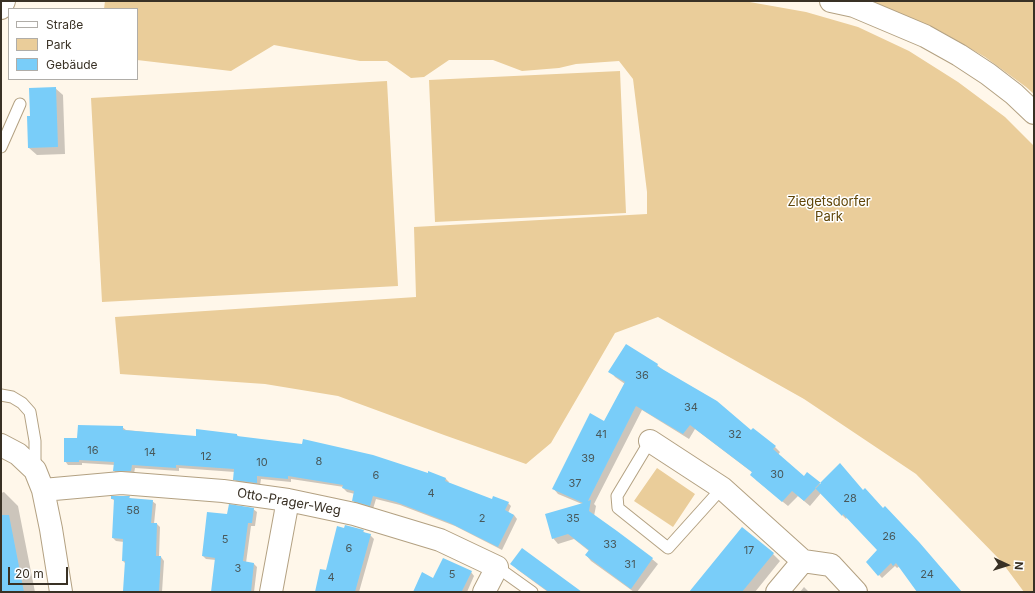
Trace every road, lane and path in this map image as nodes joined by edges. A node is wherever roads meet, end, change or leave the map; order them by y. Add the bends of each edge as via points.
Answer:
1 (4, 1) edge
2 (831, 1) edge
3 (1, 8) edge
4 (20, 104) dead end
5 (1034, 113) edge
6 (1, 148) edge
7 (1, 395) edge
8 (650, 441) joint
9 (1, 445) edge
10 (35, 470) junction
11 (722, 488) junction
12 (43, 490) junction
13 (288, 500) junction
14 (803, 561) junction
15 (497, 567) junction
16 (61, 592) edge
17 (271, 592) edge
18 (484, 592) edge
19 (532, 592) edge
20 (777, 592) edge
21 (856, 592) edge

1 - 3 main road
2 - 5 main road via 854,6 925,36 988,74
4 - 6 lane
7 - 10 lane via 12,397 30,412 35,441
8 - 11 main road
8 - 11 lane via 617,496 618,508 668,548
9 - 10 main road via 18,454
10 - 12 main road
11 - 14 main road
12 - 13 main road, Otto-Prager-Weg via 121,483 223,491
12 - 16 main road
13 - 15 main road, Otto-Prager-Weg via 354,514 440,540
13 - 17 main road
14 - 20 main road
14 - 21 main road via 831,565
15 - 18 main road
15 - 19 lane

